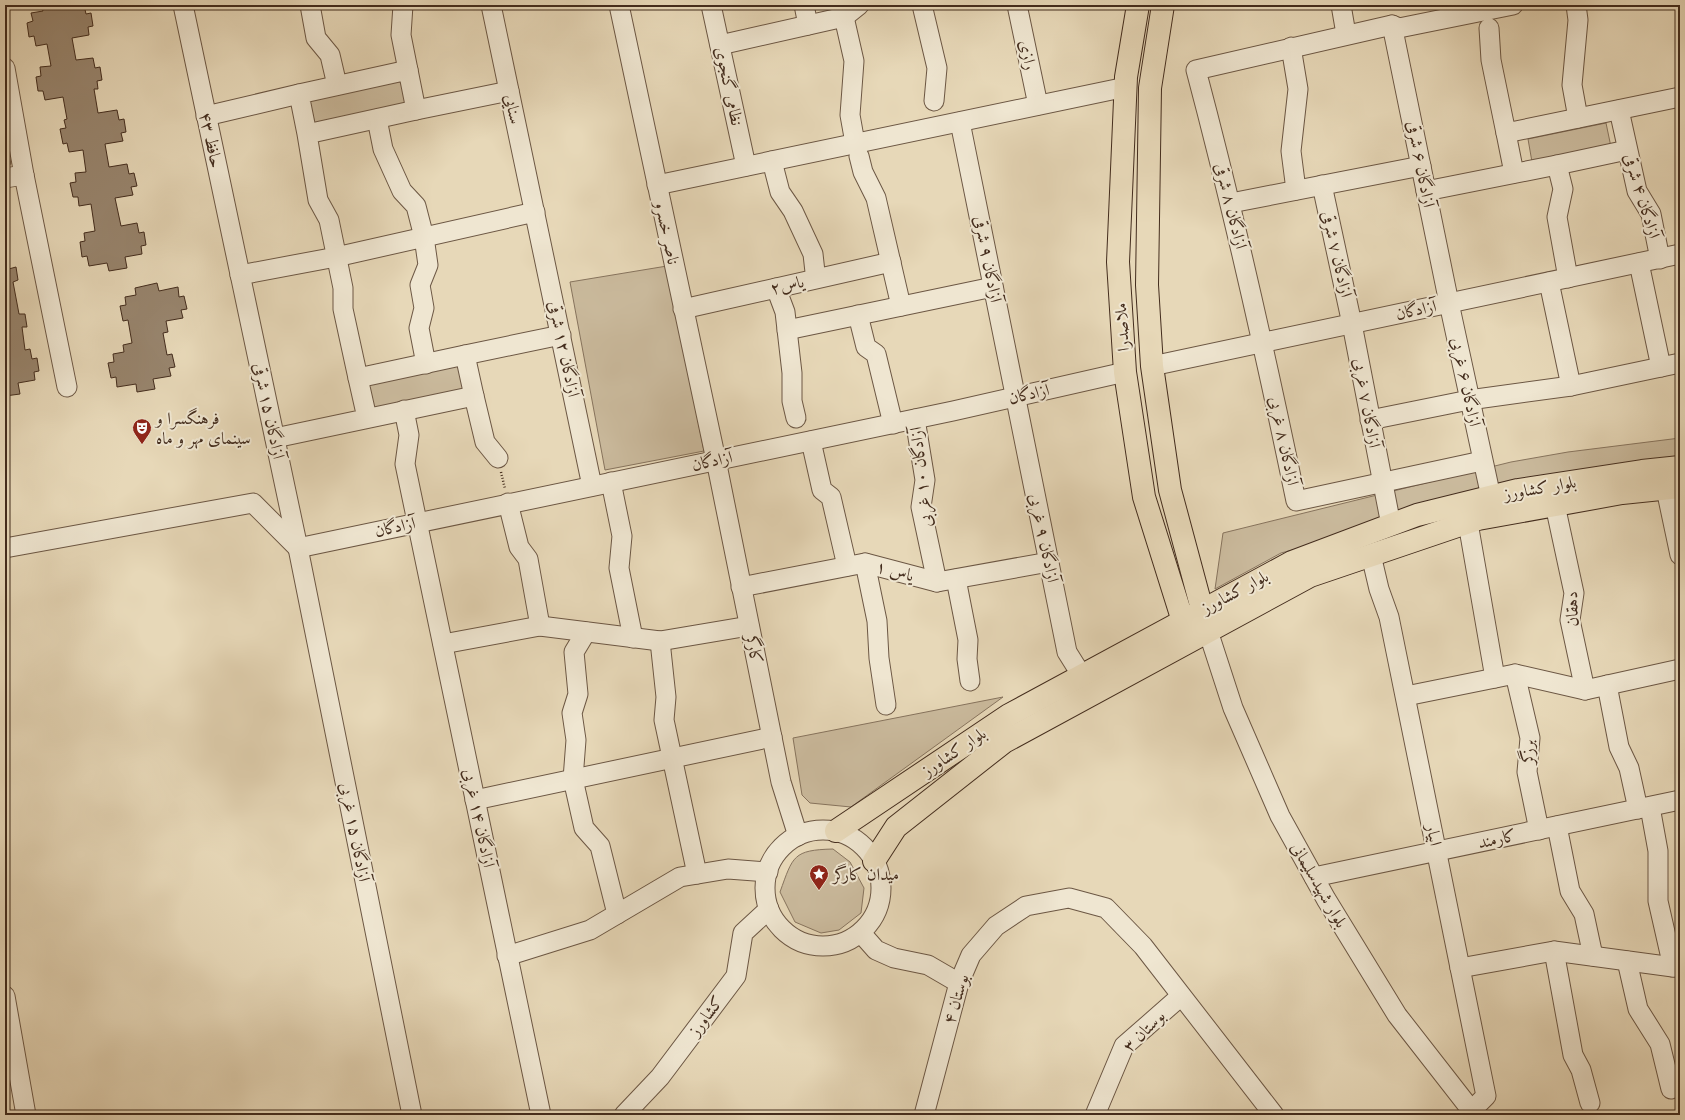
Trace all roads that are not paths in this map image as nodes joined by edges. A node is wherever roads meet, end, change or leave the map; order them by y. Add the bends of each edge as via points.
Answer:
1 (182, 5) edge
2 (310, 5) edge
3 (403, 5) edge
4 (491, 5) edge
5 (619, 5) edge
6 (711, 5) edge
7 (804, 5) edge
8 (859, 5) edge
9 (922, 5) edge
10 (1017, 5) edge
11 (1138, 5) edge
12 (1163, 5) edge
13 (1341, 5) edge
14 (1513, 5) edge
15 (1576, 5) edge
16 (1444, 12) edge
17 (844, 17) junction
18 (1392, 24) junction
19 (808, 25) junction
20 (1489, 28) dead end
21 (1346, 34) junction
22 (720, 45) junction
23 (1291, 47) junction
24 (5, 68) edge
25 (408, 70) junction
26 (337, 86) junction
27 (1126, 87) junction
28 (509, 91) junction
29 (299, 94) junction
30 (1680, 97) edge
31 (934, 101) dead end
32 (1038, 105) junction
33 (416, 110) junction
34 (1619, 110) junction
35 (206, 116) junction
36 (1578, 118) junction
37 (377, 119) junction
38 (960, 122) junction
39 (1506, 133) junction
40 (307, 134) junction
41 (857, 150) junction
42 (1627, 150) junction
43 (772, 161) junction
44 (1557, 164) junction
45 (746, 166) junction
46 (1421, 166) junction
47 (1514, 173) junction
48 (24, 175) junction
49 (5, 178) edge
50 (657, 185) junction
51 (1322, 185) junction
52 (1296, 190) junction
53 (1426, 191) junction
54 (1231, 203) junction
55 (535, 212) junction
56 (424, 237) junction
57 (1680, 254) edge
58 (336, 257) junction
59 (1660, 259) junction
60 (891, 262) junction
61 (1639, 263) junction
62 (815, 272) dead end
63 (240, 275) junction
64 (1568, 278) junction
65 (1548, 282) junction
66 (993, 287) junction
67 (776, 288) junction
68 (1449, 303) junction
69 (901, 306) junction
70 (683, 309) junction
71 (858, 315) junction
72 (1352, 324) junction
73 (787, 330) junction
74 (561, 335) junction
75 (1263, 343) junction
76 (465, 355) junction
77 (1680, 363) edge
78 (426, 364) junction
79 (1152, 366) junction
80 (1661, 367) junction
81 (1125, 372) junction
82 (358, 378) junction
83 (1571, 386) junction
84 (67, 387) dead end
85 (474, 396) junction
86 (1015, 397) junction
87 (1469, 400) junction
88 (404, 410) junction
89 (367, 418) junction
90 (796, 418) dead end
91 (915, 419) junction
92 (1370, 420) junction
93 (893, 424) junction
94 (275, 438) junction
95 (811, 441) junction
96 (498, 458) road end
97 (716, 460) junction
98 (1482, 461) junction
99 (1680, 467) edge
100 (611, 482) junction
101 (1382, 482) junction
102 (592, 486) junction
103 (1673, 488) edge
104 (1491, 497) junction
105 (508, 503) junction
106 (1555, 505) junction
107 (417, 522) junction
108 (1468, 523) junction
109 (1391, 525) junction
110 (5, 548) edge
111 (298, 548) junction
112 (1371, 555) junction
113 (1680, 555) edge
114 (1049, 562) junction
115 (856, 564) junction
116 (956, 579) junction
117 (937, 582) junction
118 (741, 587) junction
119 (1202, 610) junction
120 (1181, 621) junction
121 (540, 626) junction
122 (749, 626) junction
123 (586, 632) junction
124 (1199, 636) junction
125 (633, 638) junction
126 (660, 641) junction
127 (443, 644) junction
128 (1680, 669) edge
129 (1515, 674) junction
130 (1082, 676) junction
131 (1495, 678) junction
132 (970, 681) dead end
133 (1607, 685) junction
134 (1585, 690) junction
135 (1406, 696) junction
136 (886, 705) dead end
137 (772, 737) junction
138 (672, 758) junction
139 (573, 779) junction
140 (475, 800) junction
141 (1680, 800) edge
142 (1644, 808) junction
143 (1548, 828) junction
144 (836, 831) junction
145 (798, 836) junction
146 (1437, 851) junction
147 (874, 861) junction
148 (768, 872) junction
149 (696, 874) junction
150 (1314, 877) junction
151 (770, 909) junction
152 (617, 914) junction
153 (860, 933) junction
154 (1554, 951) junction
155 (507, 956) junction
156 (1593, 956) junction
157 (1627, 961) junction
158 (1677, 966) edge
159 (1460, 968) junction
160 (959, 983) junction
161 (5, 996) edge
162 (1181, 996) junction
163 (1671, 1089) dead end
164 (1590, 1102) dead end
165 (1473, 1113) edge
166 (26, 1115) edge
167 (412, 1115) edge
168 (541, 1115) edge
169 (624, 1115) edge
170 (924, 1115) edge
171 (1095, 1115) edge
172 (1274, 1115) edge

1 - 35 street, حافظ ۴۳
2 - 26 street via 316,38 330,55
3 - 25 street via 401,35
4 - 28 street, سنایی
5 - 50 street, ناصر خسرو
6 - 22 street, نظامی گنجوی
7 - 19 street
8 - 17 street
9 - 31 street via 937,68
10 - 32 street, رازی
11 - 27 main road, ملاصدرا
12 - 79 main road, ملاصدرا via 1150,88 1147,285
13 - 21 street
14 - 16 street
15 - 36 street via 1578,20 1572,85
16 - 18 street via 1399,28
17 - 19 street
17 - 41 street via 854,61 850,115
18 - 21 street
18 - 46 street, آزادگان ۶ شرقی
19 - 22 street
20 - 39 street via 1491,60
21 - 23 street
22 - 45 street, نظامی گنجوی
23 - 52 street via 1298,89 1291,151
23 - 54 street, آزادگان ۸ شرقی via 1196,70
24 - 48 street
25 - 26 street
25 - 33 street
26 - 29 street
27 - 32 street
27 - 81 main road, ملاصدرا via 1118,262
28 - 33 street
28 - 55 street, سنایی
29 - 35 street
29 - 40 street
30 - 34 street
32 - 38 street
33 - 37 street
34 - 36 street
34 - 42 street, آزادگان ۴ شرقی
35 - 63 street, حافظ ۴۳
36 - 39 street
37 - 40 street
37 - 56 street via 383,149 402,191 416,206
38 - 41 street
38 - 66 street, آزادگان ۹ شرقی
39 - 47 street
40 - 58 street via 318,200 330,220
41 - 43 street
41 - 60 street via 863,172 876,198
42 - 44 street
42 - 59 street, آزادگان ۴ شرقی via 1637,191 1651,214
43 - 45 street
43 - 62 street via 780,192 794,211 813,254
44 - 47 street
44 - 64 street via 1563,189 1557,217
45 - 50 street
46 - 51 street
46 - 53 street, آزادگان ۶ شرقی
47 - 53 street
48 - 49 street
48 - 84 street
50 - 70 street, ناصر خسرو
51 - 52 street
51 - 72 street, آزادگان ۷ شرقی
52 - 54 street
53 - 68 street, آزادگان ۶ شرقی
54 - 75 street, آزادگان ۸ شرقی
55 - 56 street
55 - 74 street, آزادگان ۱۲ شرقی
56 - 58 street
56 - 78 street via 428,265 420,286 424,308 419,328
57 - 59 street, آزادگان
58 - 63 street
58 - 82 street via 343,288 343,309
59 - 61 street, آزادگان
60 - 67 street, یاس۲
60 - 69 street
61 - 64 street, آزادگان
61 - 80 street
63 - 94 street, آزادگان ۱۵ شرقی
64 - 65 street, آزادگان
65 - 68 street, آزادگان
65 - 83 street
66 - 69 street
66 - 86 street, آزادگان ۹ شرقی
67 - 70 street, یاس۲
67 - 73 street via 785,312
68 - 72 street, آزادگان
68 - 87 street, آزادگان ۶ غربی
69 - 71 street
70 - 97 street, ناصر خسرو
71 - 73 street
71 - 93 street via 866,347 876,354
72 - 75 street, آزادگان
72 - 92 street, آزادگان ۷ غربی
73 - 90 street via 792,401
74 - 76 street
74 - 102 street, آزادگان ۱۲ شرقی
75 - 79 street, آزادگان
75 - 101 street, آزادگان ۸ غربی via 1296,501
76 - 78 street
76 - 85 street
77 - 80 street
78 - 82 street
79 - 119 main road, ملاصدرا via 1170,490
80 - 83 street
81 - 86 street, آزادگان
81 - 120 main road, ملاصدرا via 1144,497
82 - 89 street
83 - 87 street
85 - 88 street
85 - 96 street via 485,442
86 - 91 street, آزادگان
86 - 114 street, آزادگان ۹ غربی
87 - 92 street
87 - 98 street, آزادگان ۶ غربی
88 - 89 street
88 - 107 street, آزادگان ۱۴ غربی via 409,435 405,464
89 - 94 street
91 - 93 street, آزادگان
91 - 117 street, آزادگان ۱۰ غربی via 925,480 921,507
92 - 101 street, آزادگان ۷ غربی
93 - 95 street, آزادگان
94 - 111 street, آزادگان ۱۵ شرقی
95 - 97 street, آزادگان
95 - 115 street via 822,490 832,497
97 - 100 street, آزادگان
97 - 118 street, کارگر
98 - 101 street
98 - 104 street, آزادگان ۶ غربی
99 - 104 main road, بلوار کشاورز via 1518,490
100 - 102 street, آزادگان
100 - 125 street via 622,536 619,568
101 - 109 street, آزادگان ۷ غربی
102 - 105 street, آزادگان
103 - 106 main road, بلوار کشاورز via 1622,493
103 - 113 street
104 - 109 main road, بلوار کشاورز via 1417,515
105 - 107 street, آزادگان
105 - 121 street via 518,547 528,559
106 - 108 main road, بلوار کشاورز
106 - 134 street, دهقان via 1574,593 1570,620
107 - 111 street, آزادگان
107 - 127 street, آزادگان ۱۴ غربی
108 - 112 main road, بلوار کشاورز
108 - 131 street
109 - 119 main road, بلوار کشاورز via 1292,562
110 - 111 street via 253,504
111 - 167 street, آزادگان ۱۵ غربی
112 - 124 main road, بلوار کشاورز via 1310,576
112 - 135 street, ابیار via 1379,589 1390,617
114 - 116 street, یاس ۱
114 - 130 street, آزادگان ۹ غربی via 1067,652
115 - 117 street, یاس ۱
115 - 118 street, یاس ۱
115 - 136 street via 877,621
116 - 117 street, یاس ۱
116 - 132 street via 968,640
118 - 122 street, کارگر
119 - 120 main road, بلوار کشاورز
119 - 124 main road, ملاصدرا
120 - 124 main road, ملاصدرا
120 - 130 main road, بلوار کشاورز
121 - 123 street
121 - 127 street
122 - 126 street
122 - 137 street, کارگر
123 - 125 street
123 - 139 street via 574,652 578,694 572,713 576,740
124 - 147 main road, بلوار کشاورز via 1004,742 896,827
124 - 150 street, بلوار شهیدسلیمانی via 1280,816
125 - 126 street
126 - 138 street via 666,697 664,720
127 - 140 street, آزادگان ۱۴ غربی
128 - 133 street
129 - 131 street
129 - 134 street
129 - 143 street, برزگر via 1530,738 1527,772
130 - 144 main road, بلوار کشاورز via 1009,715
131 - 135 street
133 - 134 street
133 - 142 street via 1619,747
135 - 146 street, ابیار
137 - 138 street
137 - 145 street, کارگر via 781,782
138 - 139 street
138 - 149 street
139 - 140 street
139 - 152 street via 584,828 600,846
140 - 155 street, آزادگان ۱۴ غربی
141 - 142 street, کارمند
142 - 143 street, کارمند
142 - 158 street via 1658,852 1658,901
143 - 146 street, کارمند
143 - 156 street, برزگر via 1570,891 1584,914
144 - 145 street via 816,830
144 - 147 street via 851,837 864,847
145 - 148 street via 782,847 770,863
146 - 150 street, کارمند
146 - 159 street, ابیار
147 - 153 street via 880,879 880,899 873,918
148 - 149 street via 728,869
148 - 151 street via 765,882 766,902
149 - 152 street via 680,877
150 - 165 street, بلوار شهیدسلیمانی via 1397,1015
151 - 153 street via 774,920 787,934 805,943 824,946 844,943
151 - 169 street, کشاورز via 744,933 736,976 660,1078
152 - 155 street via 590,930
153 - 160 street via 876,950 894,958 928,965
154 - 156 street
154 - 159 street
154 - 164 street via 1573,1055 1581,1070
155 - 168 street, آزادگان ۱۴ غربی
156 - 157 street
157 - 158 street
157 - 163 street via 1638,1009 1660,1044
159 - 165 street, ابیار via 1486,1096
160 - 162 street, بوستان ۴ via 971,955 996,926 1026,906 1069,898 1106,908 1143,946
160 - 170 street, بوستان ۴
161 - 166 street
162 - 171 street, بوستان ۳ via 1124,1046
162 - 172 street

